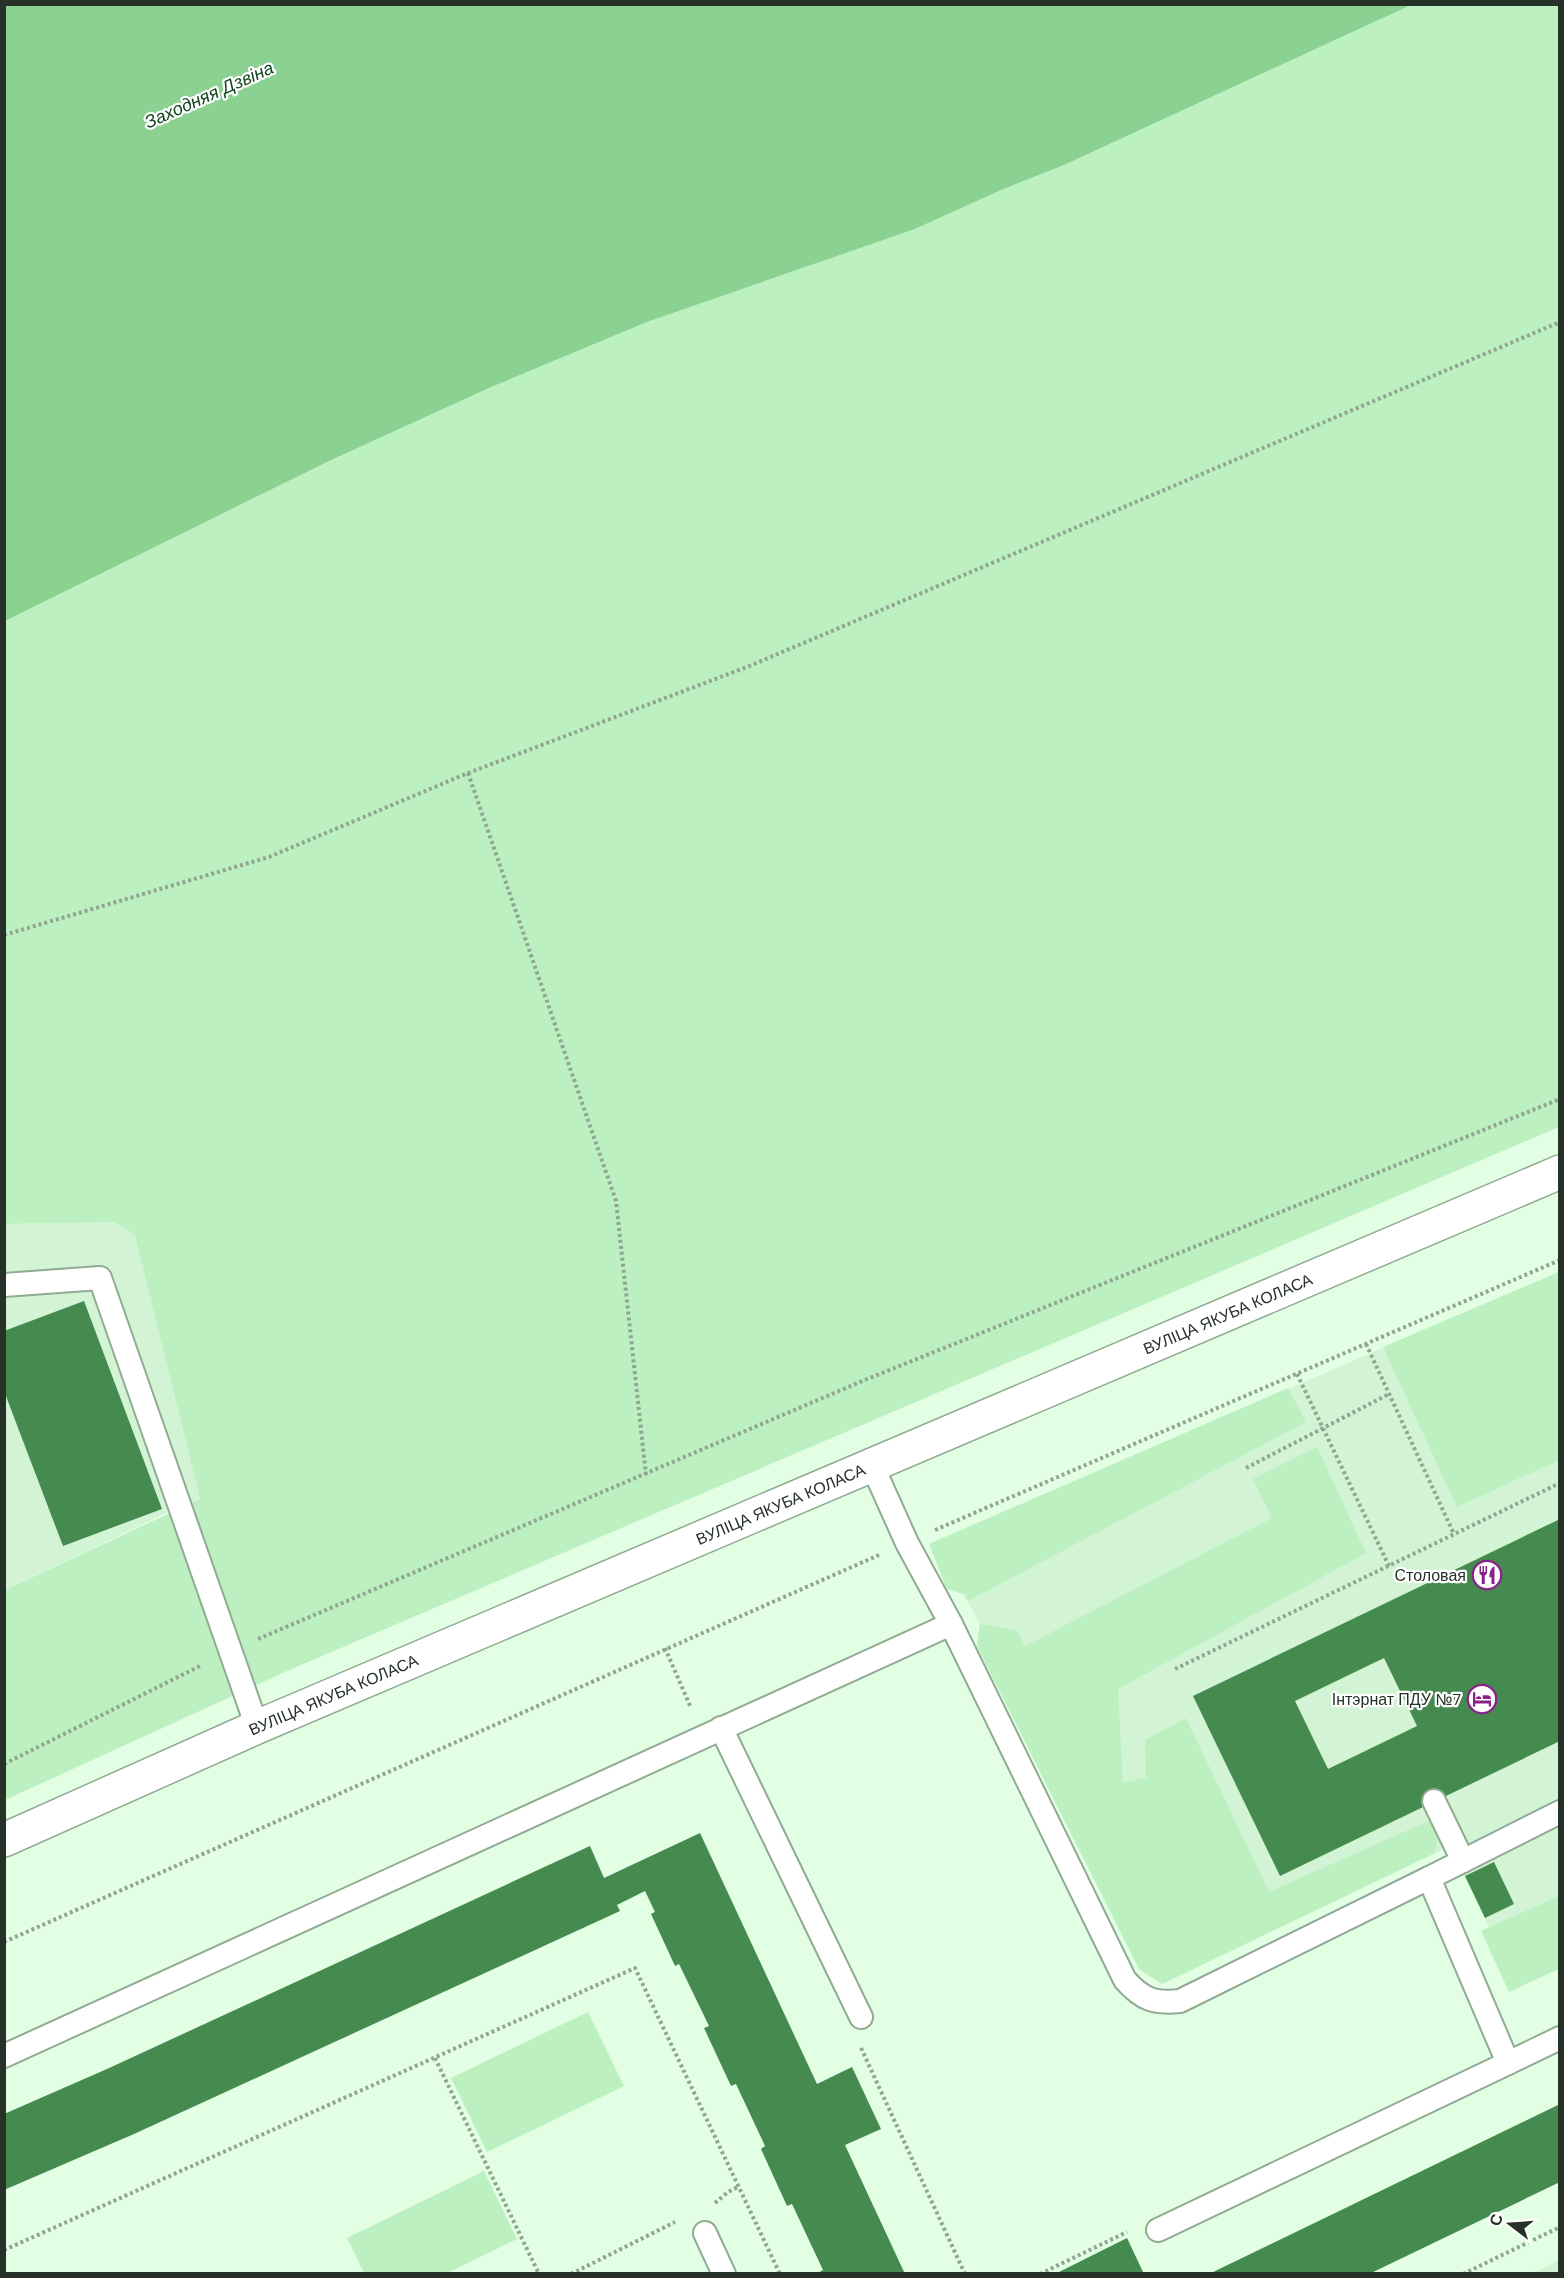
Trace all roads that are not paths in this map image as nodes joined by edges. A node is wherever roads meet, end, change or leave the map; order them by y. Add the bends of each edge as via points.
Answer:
1 (1560, 1172) edge
2 (4, 1285) edge
3 (872, 1466) junction
4 (951, 1624) junction
5 (257, 1728) junction
6 (712, 1732) junction
7 (1434, 1801) dead end
8 (1560, 1812) edge
9 (4, 1840) edge
10 (1463, 1861) junction
11 (1429, 1878) junction
12 (861, 2017) dead end
13 (1560, 2038) edge
14 (4, 2056) edge
15 (1508, 2063) junction
16 (1158, 2230) dead end
17 (705, 2233) dead end
18 (724, 2274) edge

1 - 3 street, ВУЛІЦА ЯКУБА КОЛАСА
2 - 5 lane via 100,1278
3 - 4 lane
3 - 5 street, ВУЛІЦА ЯКУБА КОЛАСА
4 - 6 lane
4 - 11 lane via 1125,1980 1138,1994 1152,2000 1180,2001
5 - 9 street, ВУЛІЦА ЯКУБА КОЛАСА
6 - 12 lane
6 - 14 lane
7 - 10 lane
8 - 10 lane
10 - 11 lane
11 - 15 lane
13 - 15 lane
15 - 16 lane
17 - 18 lane

